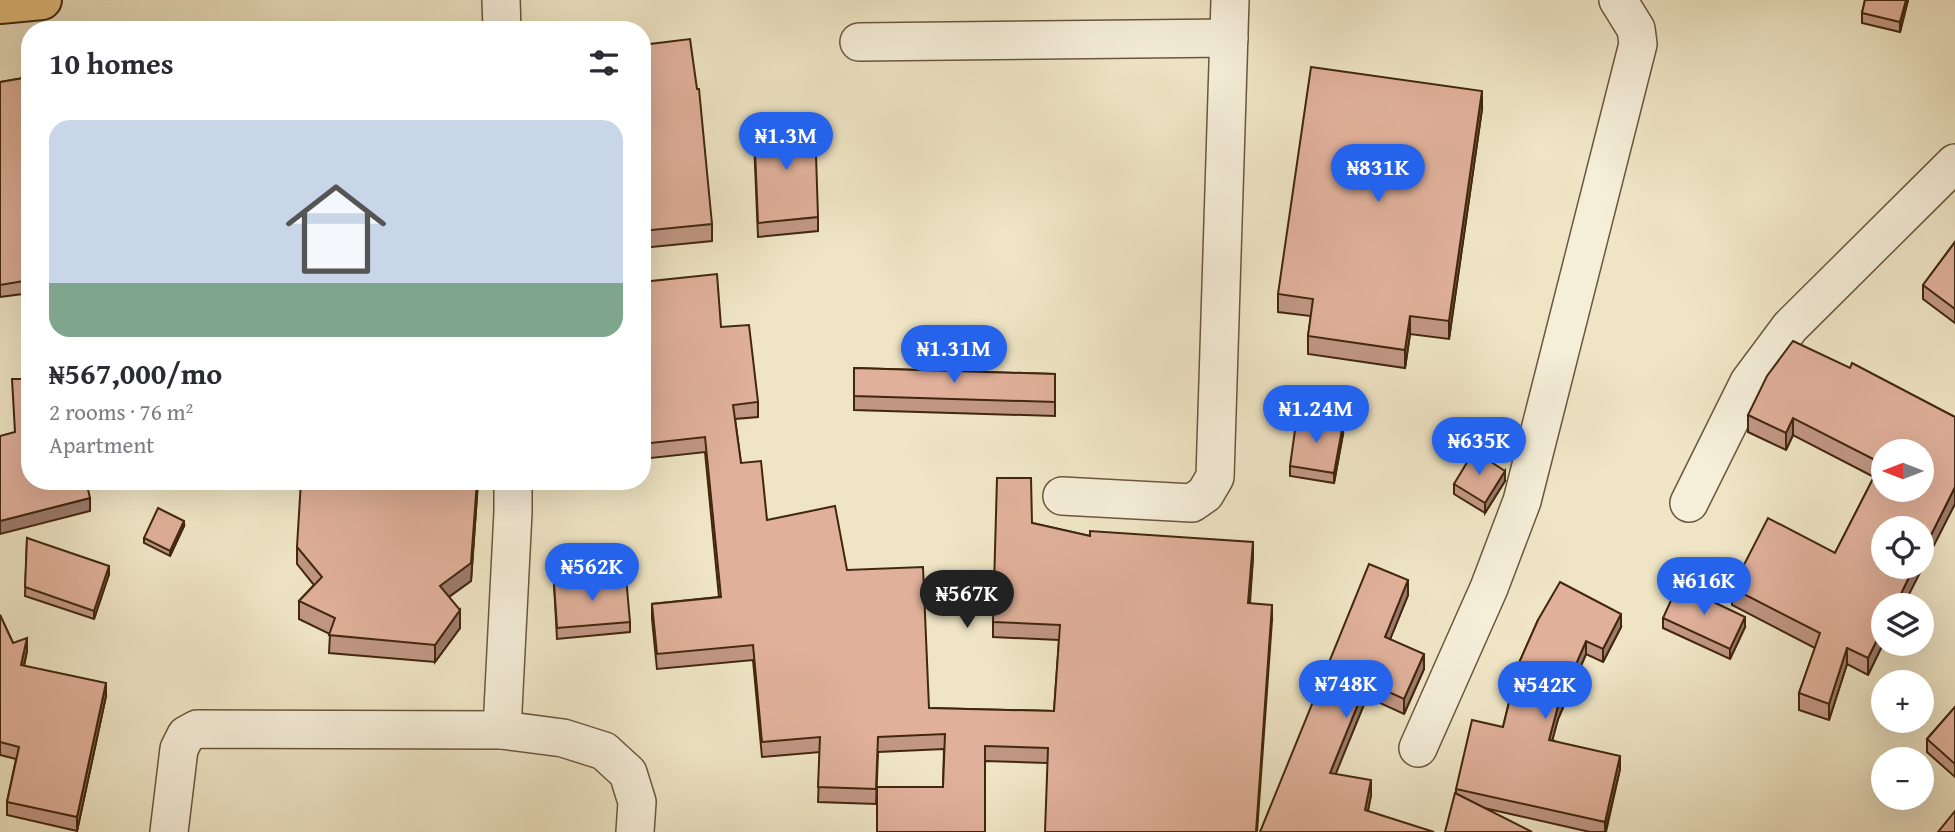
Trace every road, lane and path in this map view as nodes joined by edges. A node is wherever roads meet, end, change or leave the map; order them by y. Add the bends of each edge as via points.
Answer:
1 (42, 0) edge
2 (501, 0) edge
3 (1230, 0) edge
4 (1618, 0) edge
5 (0, 4) edge
6 (502, 21) edge
7 (1229, 38) junction
8 (859, 42) dead end
9 (1955, 163) edge
10 (513, 490) edge
11 (1062, 496) dead end
12 (1689, 503) dead end
13 (502, 730) junction
14 (1418, 748) dead end
15 (169, 832) edge
16 (635, 832) edge

1 - 5 main road
2 - 6 street
3 - 7 street
4 - 14 street via 1636,29 1637,44 1522,501
7 - 8 street
7 - 11 street via 1215,477 1205,494 1192,503
9 - 12 street via 1790,327 1749,382
10 - 13 street
13 - 15 street via 197,729 186,735 179,749
13 - 16 street via 563,738 604,751 628,773 637,802

